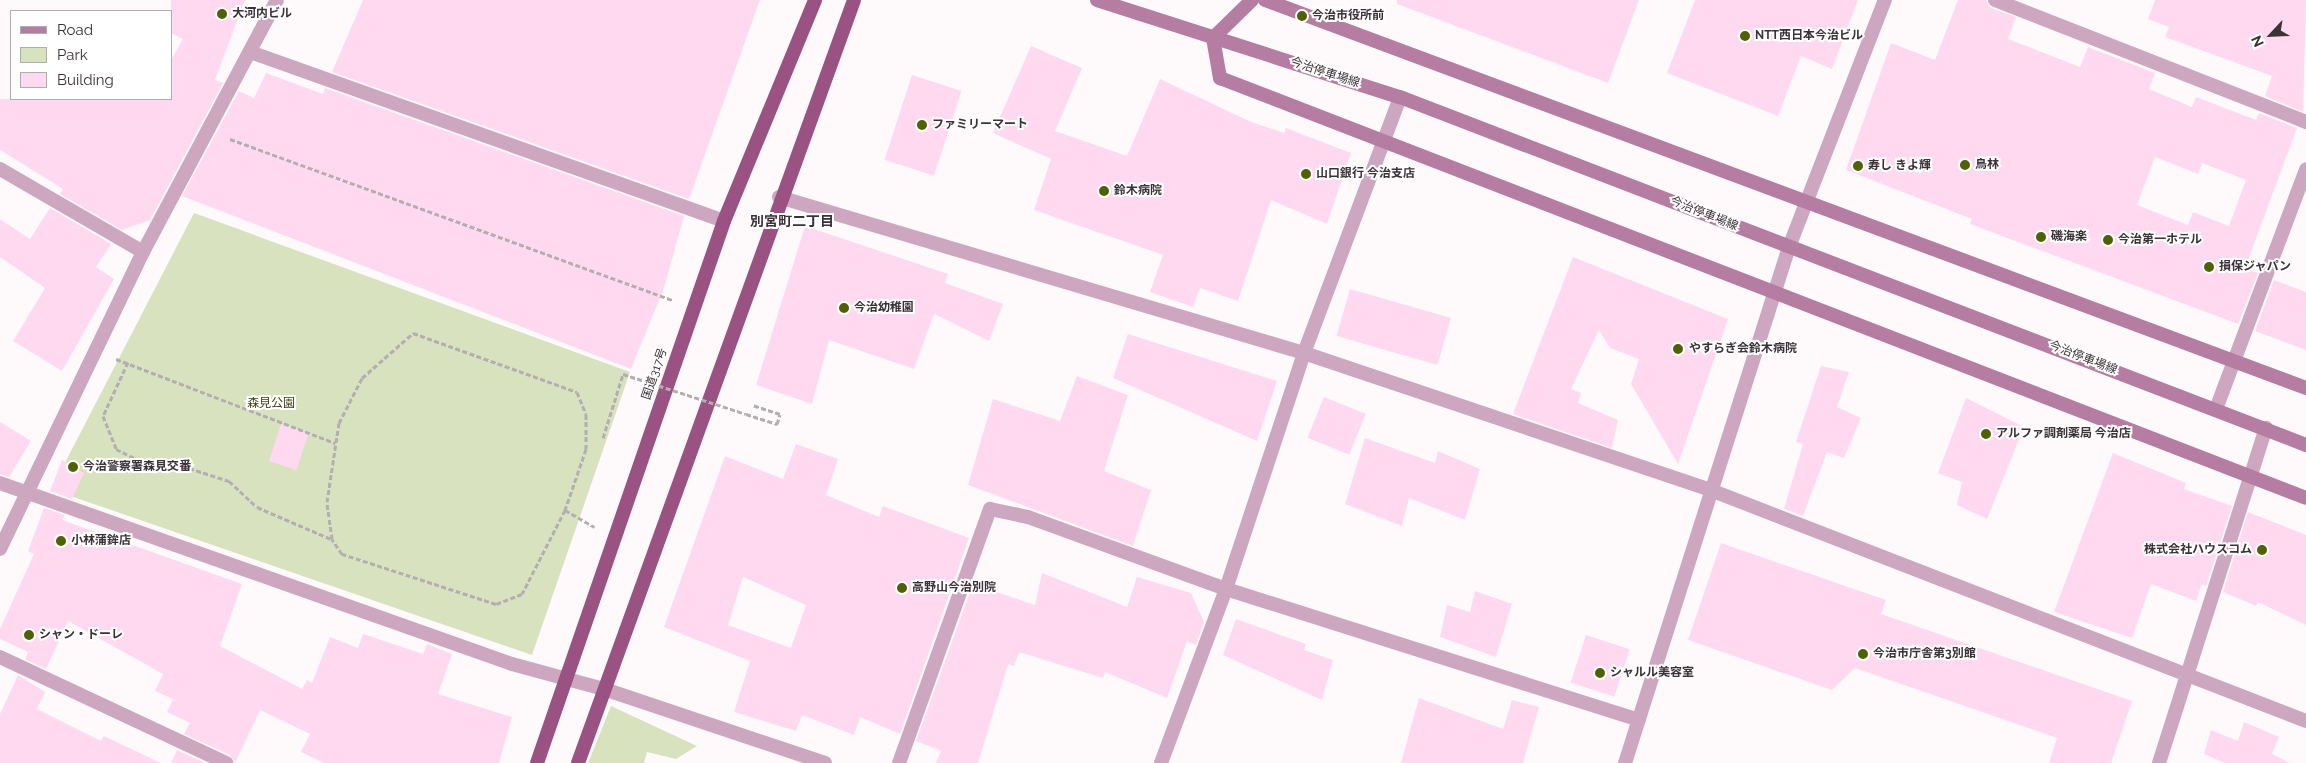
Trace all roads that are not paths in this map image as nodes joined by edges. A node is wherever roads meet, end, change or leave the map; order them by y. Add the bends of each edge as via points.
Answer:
1 (278, 0) edge
2 (815, 0) edge
3 (854, 0) edge
4 (1097, 0) edge
5 (1252, 0) edge
6 (1265, 0) edge
7 (1885, 0) edge
8 (1994, 0) edge
9 (1213, 38) junction
10 (250, 52) junction
11 (1400, 97) junction
12 (2306, 122) edge
13 (1385, 140) junction
14 (0, 169) edge
15 (2306, 169) edge
16 (779, 197) junction
17 (1807, 202) junction
18 (724, 221) junction
19 (1789, 247) junction
20 (143, 252) junction
21 (1775, 293) junction
22 (1304, 353) junction
23 (2234, 361) junction
24 (2306, 388) edge
25 (2216, 409) junction
26 (2266, 428) junction
27 (2306, 445) edge
28 (2251, 476) junction
29 (0, 483) edge
30 (1713, 491) junction
31 (30, 494) junction
32 (2306, 498) edge
33 (0, 549) edge
34 (1226, 589) junction
35 (0, 657) edge
36 (2189, 676) junction
37 (564, 678) junction
38 (604, 689) junction
39 (1639, 720) junction
40 (2306, 721) edge
41 (226, 763) edge
42 (537, 763) edge
43 (578, 763) edge
44 (825, 763) edge
45 (899, 763) edge
46 (1161, 763) edge
47 (1625, 763) edge
48 (2159, 763) edge

1 - 10 street
2 - 18 highway, 国道317号
3 - 16 highway
4 - 9 main road, 今治停車場線
5 - 9 main road
6 - 17 main road
7 - 17 street
8 - 12 street
9 - 11 main road, 今治停車場線
9 - 13 main road via 1220,78
10 - 18 street
10 - 20 street
11 - 13 street
11 - 19 main road, 今治停車場線
13 - 21 main road
13 - 22 street
14 - 20 street
15 - 23 street
16 - 22 street
16 - 38 highway
17 - 19 street
17 - 23 main road
18 - 37 highway, 国道317号
19 - 21 street
19 - 25 main road, 今治停車場線
20 - 31 street
21 - 28 main road
21 - 30 street
22 - 30 street
22 - 34 street
23 - 24 main road
23 - 25 street
25 - 26 main road, 今治停車場線
26 - 27 main road, 今治停車場線
26 - 28 street
28 - 32 main road
28 - 36 street
29 - 31 street
30 - 36 street
30 - 39 street
31 - 33 street
31 - 37 street
34 - 39 street
34 - 45 street via 1028,517 990,509
34 - 46 street
35 - 41 street
36 - 40 street
36 - 48 street
37 - 38 street
37 - 42 highway, 国道317号
38 - 43 highway
38 - 44 street
39 - 47 street

